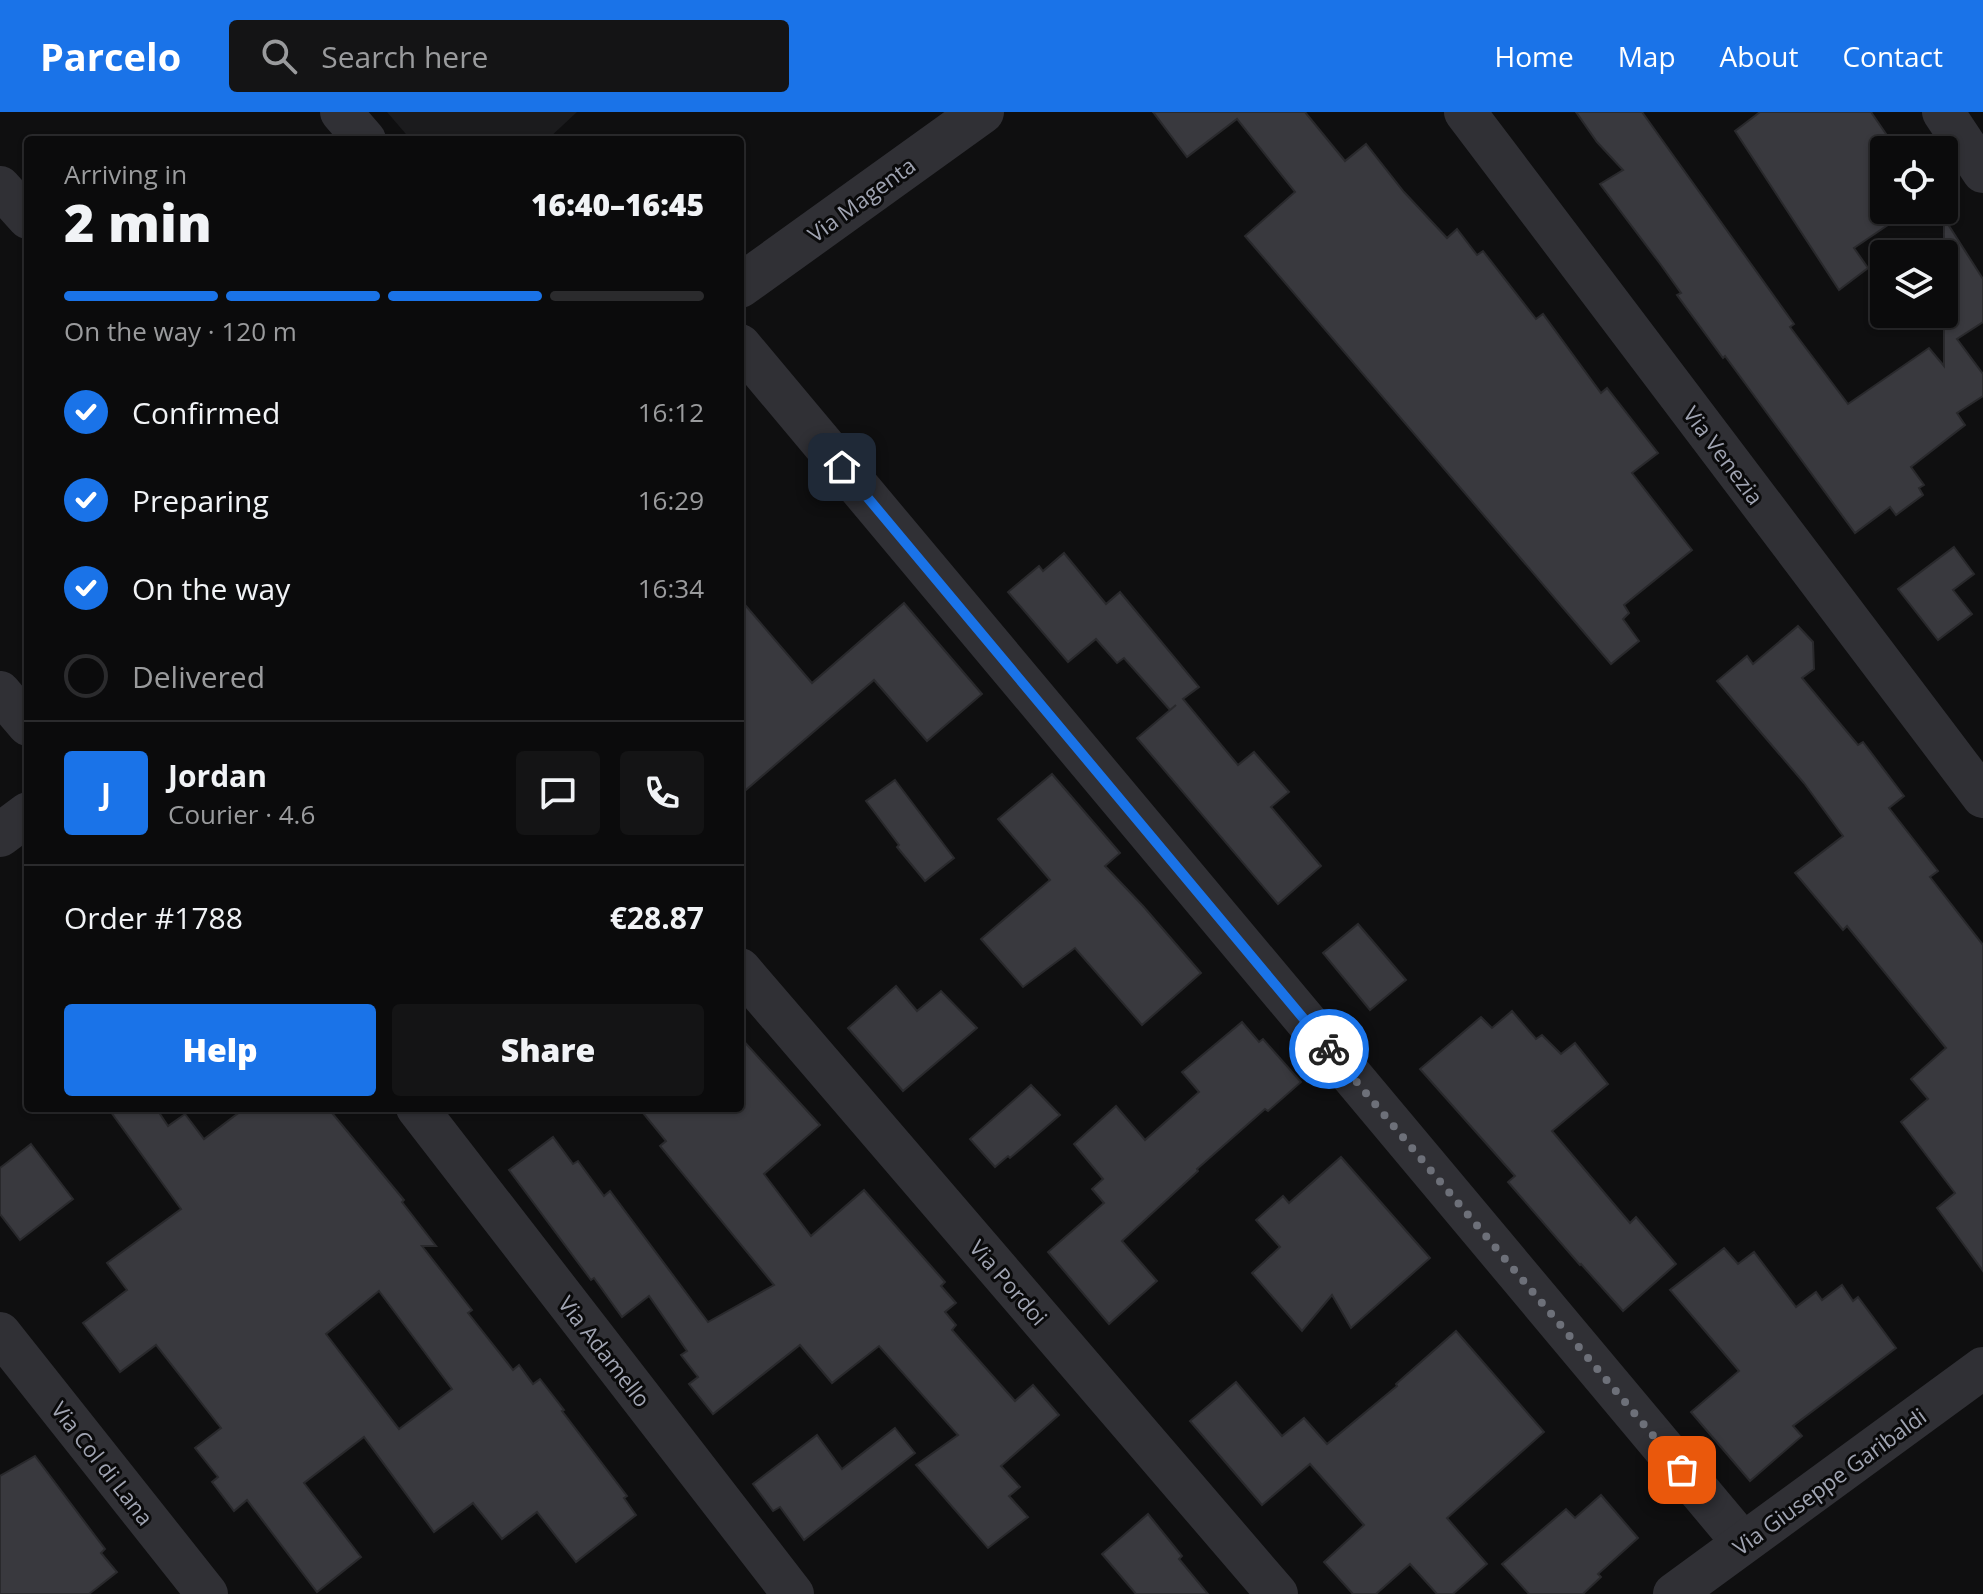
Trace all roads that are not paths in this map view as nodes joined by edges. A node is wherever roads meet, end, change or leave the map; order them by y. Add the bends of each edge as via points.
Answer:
1 (341, 112) edge
2 (982, 112) edge
3 (1465, 112) edge
4 (1943, 112) edge
5 (362, 136) edge
6 (1983, 172) edge
7 (0, 187) edge
8 (24, 214) edge
9 (744, 283) edge
10 (744, 350) edge
11 (0, 692) edge
12 (24, 720) edge
13 (1983, 797) edge
14 (24, 817) edge
15 (0, 835) edge
16 (744, 974) edge
17 (420, 1112) edge
18 (0, 1333) edge
19 (1983, 1368) edge
20 (1743, 1543) junction
21 (207, 1594) edge
22 (793, 1594) edge
23 (1277, 1594) edge
24 (1674, 1594) edge

1 - 5 street
2 - 9 street, Via Magenta
3 - 13 street, Via Venezia
4 - 6 street
7 - 8 street
10 - 20 street
11 - 12 street
14 - 15 street
16 - 23 street, Via Pordoi
17 - 22 street, Via Adamello
18 - 21 street, Via Col di Lana
19 - 20 street, Via Giuseppe Garibaldi
20 - 24 street, Via Giuseppe Garibaldi

